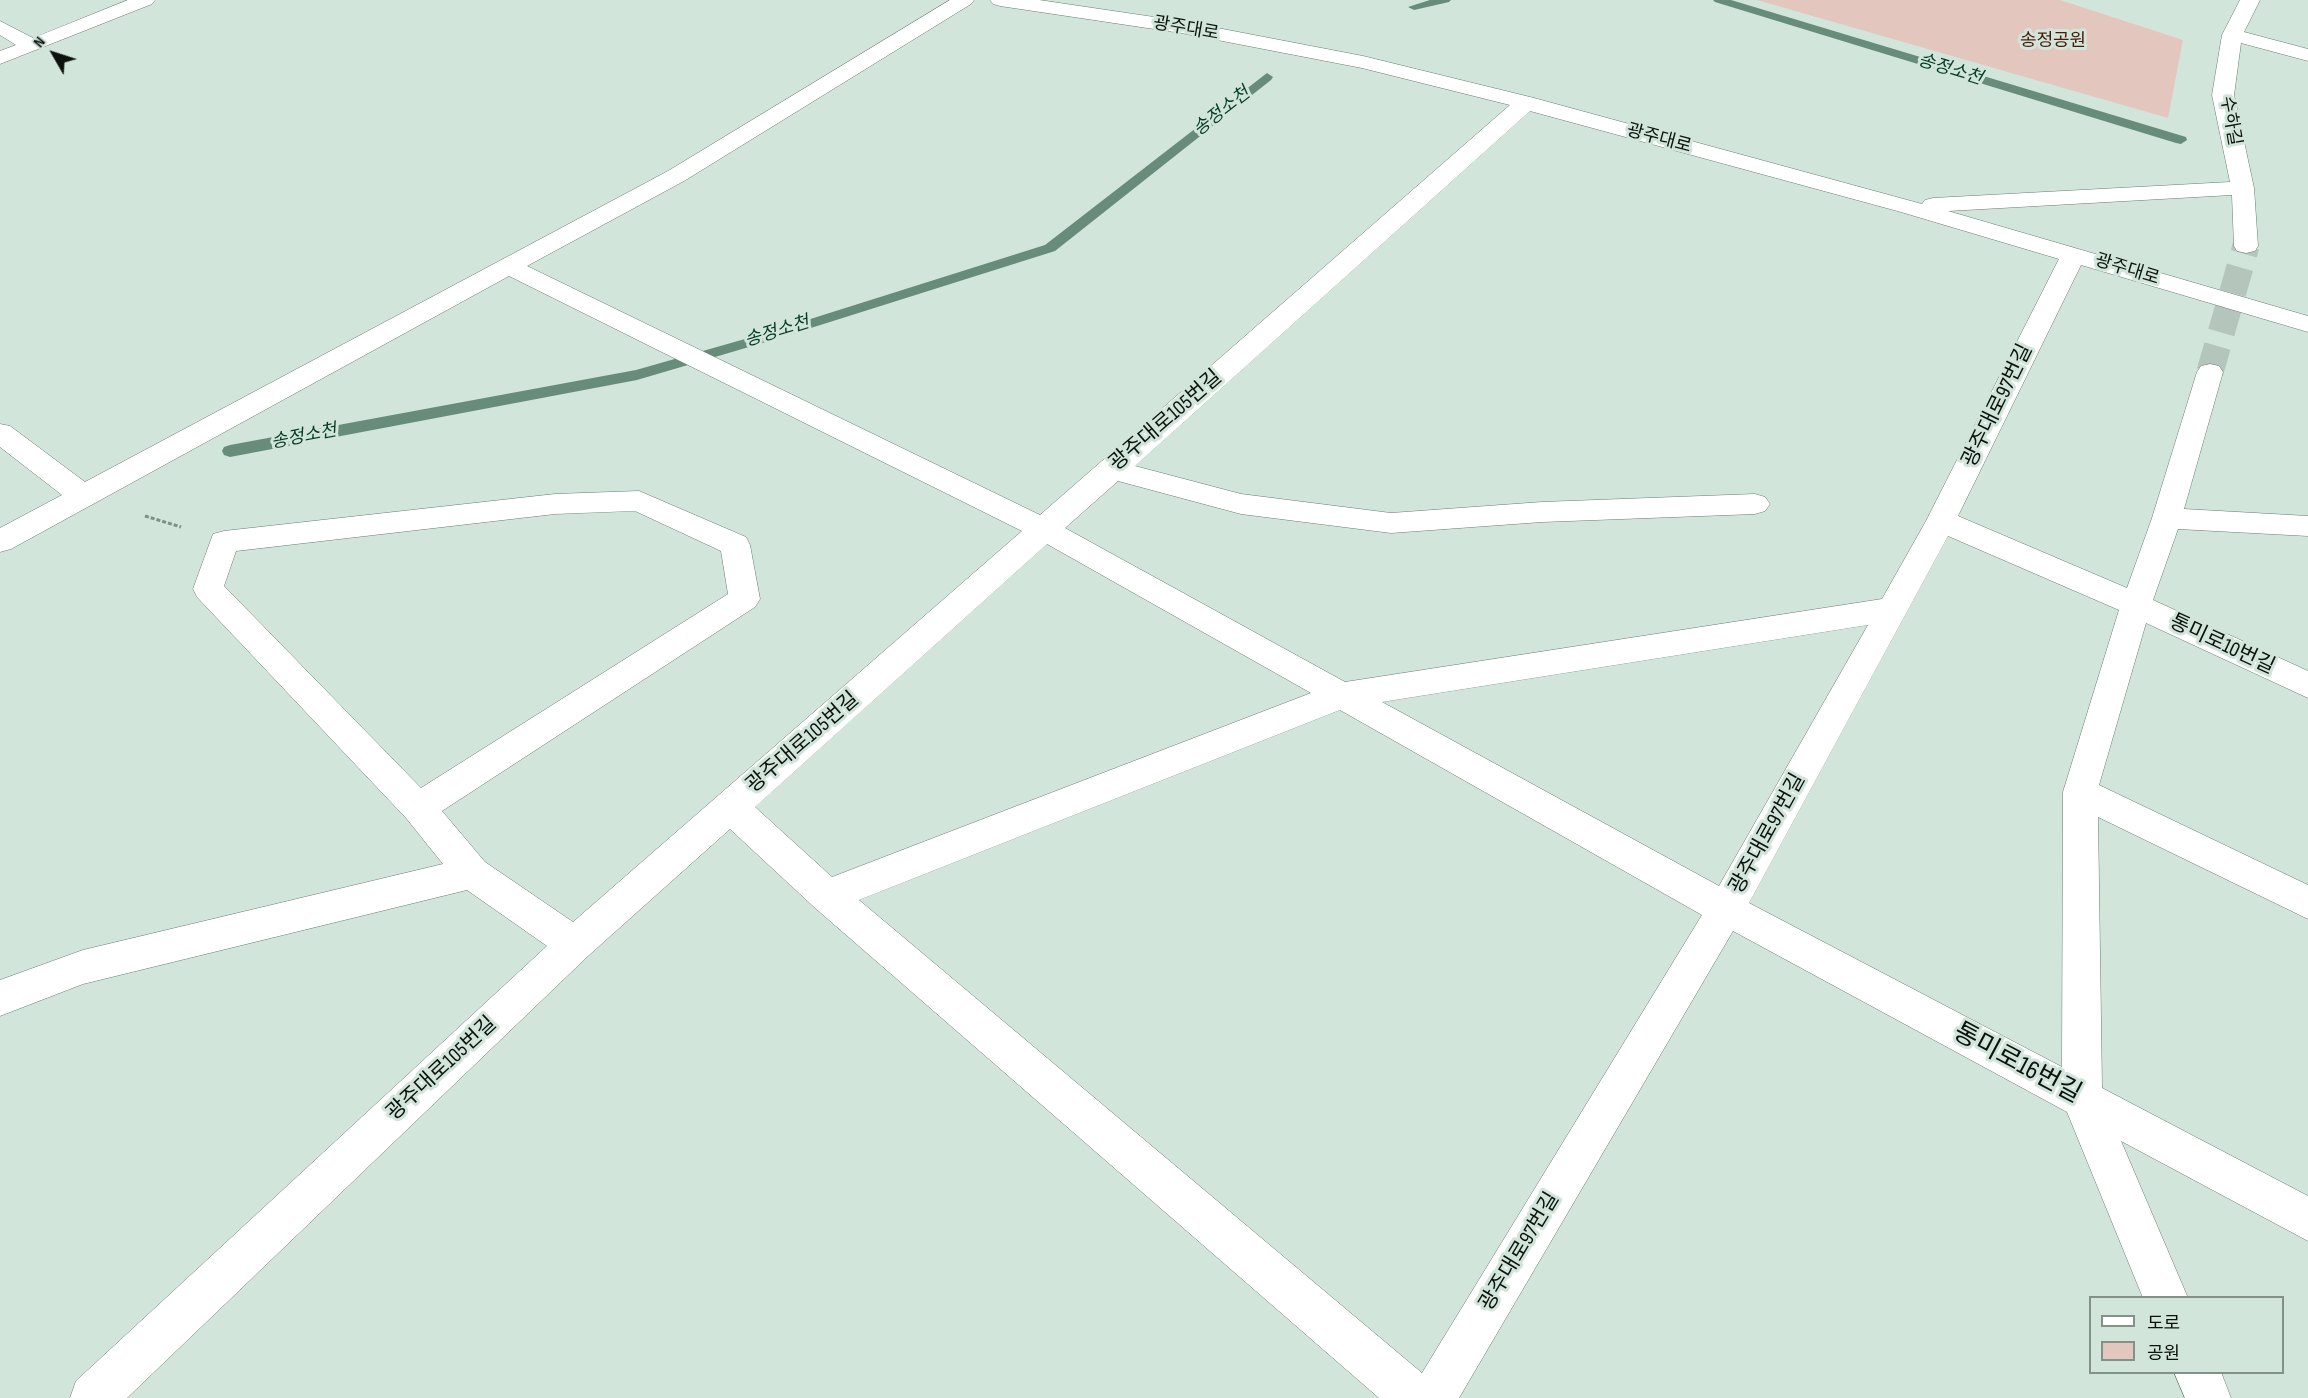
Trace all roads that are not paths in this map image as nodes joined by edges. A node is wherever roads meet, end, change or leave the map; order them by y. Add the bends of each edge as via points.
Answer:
1 (145, 0) edge
2 (964, 0) edge
3 (1000, 0) edge
4 (2250, 0) edge
5 (0, 27) edge
6 (2232, 35) junction
7 (32, 46) junction
8 (2308, 56) edge
9 (0, 58) edge
10 (1526, 103) junction
11 (2243, 188) junction
12 (1909, 207) junction
13 (2246, 246) tunnel mouth
14 (2074, 254) junction
15 (509, 267) junction
16 (2308, 324) edge
17 (2210, 372) tunnel mouth
18 (0, 433) edge
19 (1111, 469) junction
20 (82, 495) junction
21 (1755, 504) dead end
22 (2167, 518) junction
23 (1941, 521) junction
24 (2308, 526) edge
25 (1044, 530) junction
26 (0, 542) edge
27 (2136, 605) junction
28 (1893, 609) junction
29 (2308, 685) edge
30 (1342, 695) junction
31 (2080, 792) junction
32 (730, 807) junction
33 (418, 808) junction
34 (472, 873) junction
35 (828, 896) junction
36 (2308, 903) edge
37 (1726, 909) junction
38 (575, 944) junction
39 (0, 998) edge
40 (2082, 1099) junction
41 (2308, 1219) edge
42 (2165, 1296) edge
43 (2198, 1374) edge
44 (93, 1398) edge
45 (1414, 1398) edge
46 (1433, 1398) edge
47 (2208, 1398) edge

1 - 7 street
2 - 15 street via 676,176
3 - 10 street, 광주대로 via 1182,27 1363,62
4 - 6 street, 수하길
5 - 7 street
6 - 8 street
6 - 11 street, 수하길 via 2223,95
7 - 9 street
10 - 12 street, 광주대로
10 - 19 street, 광주대로105번길
11 - 12 street
11 - 13 street, 수하길
12 - 14 street, 광주대로
14 - 16 street, 광주대로
14 - 23 street, 광주대로97번길
15 - 20 street
15 - 25 street, 통미로16번길
17 - 22 street
18 - 20 street
19 - 21 street via 1241,504 1391,523 1542,512
19 - 25 street, 광주대로105번길
20 - 26 street
22 - 24 street
22 - 27 street
23 - 27 street, 통미로10번길
23 - 28 street, 광주대로97번길
25 - 30 street, 통미로16번길
25 - 32 street, 광주대로105번길
27 - 29 street, 통미로10번길
27 - 31 street
28 - 30 street
28 - 37 street, 광주대로97번길
30 - 35 street
30 - 37 street, 통미로16번길
31 - 36 street
31 - 40 street
32 - 35 street
32 - 38 street, 광주대로105번길
33 - 33 street via 208,589 224,542 555,504 639,501 735,545 744,599
33 - 34 street
34 - 38 street
34 - 39 street via 83,967
35 - 45 street
37 - 40 street, 통미로16번길
37 - 46 street, 광주대로97번길
38 - 44 street, 광주대로105번길
40 - 41 street, 통미로16번길
40 - 42 street
43 - 47 street

